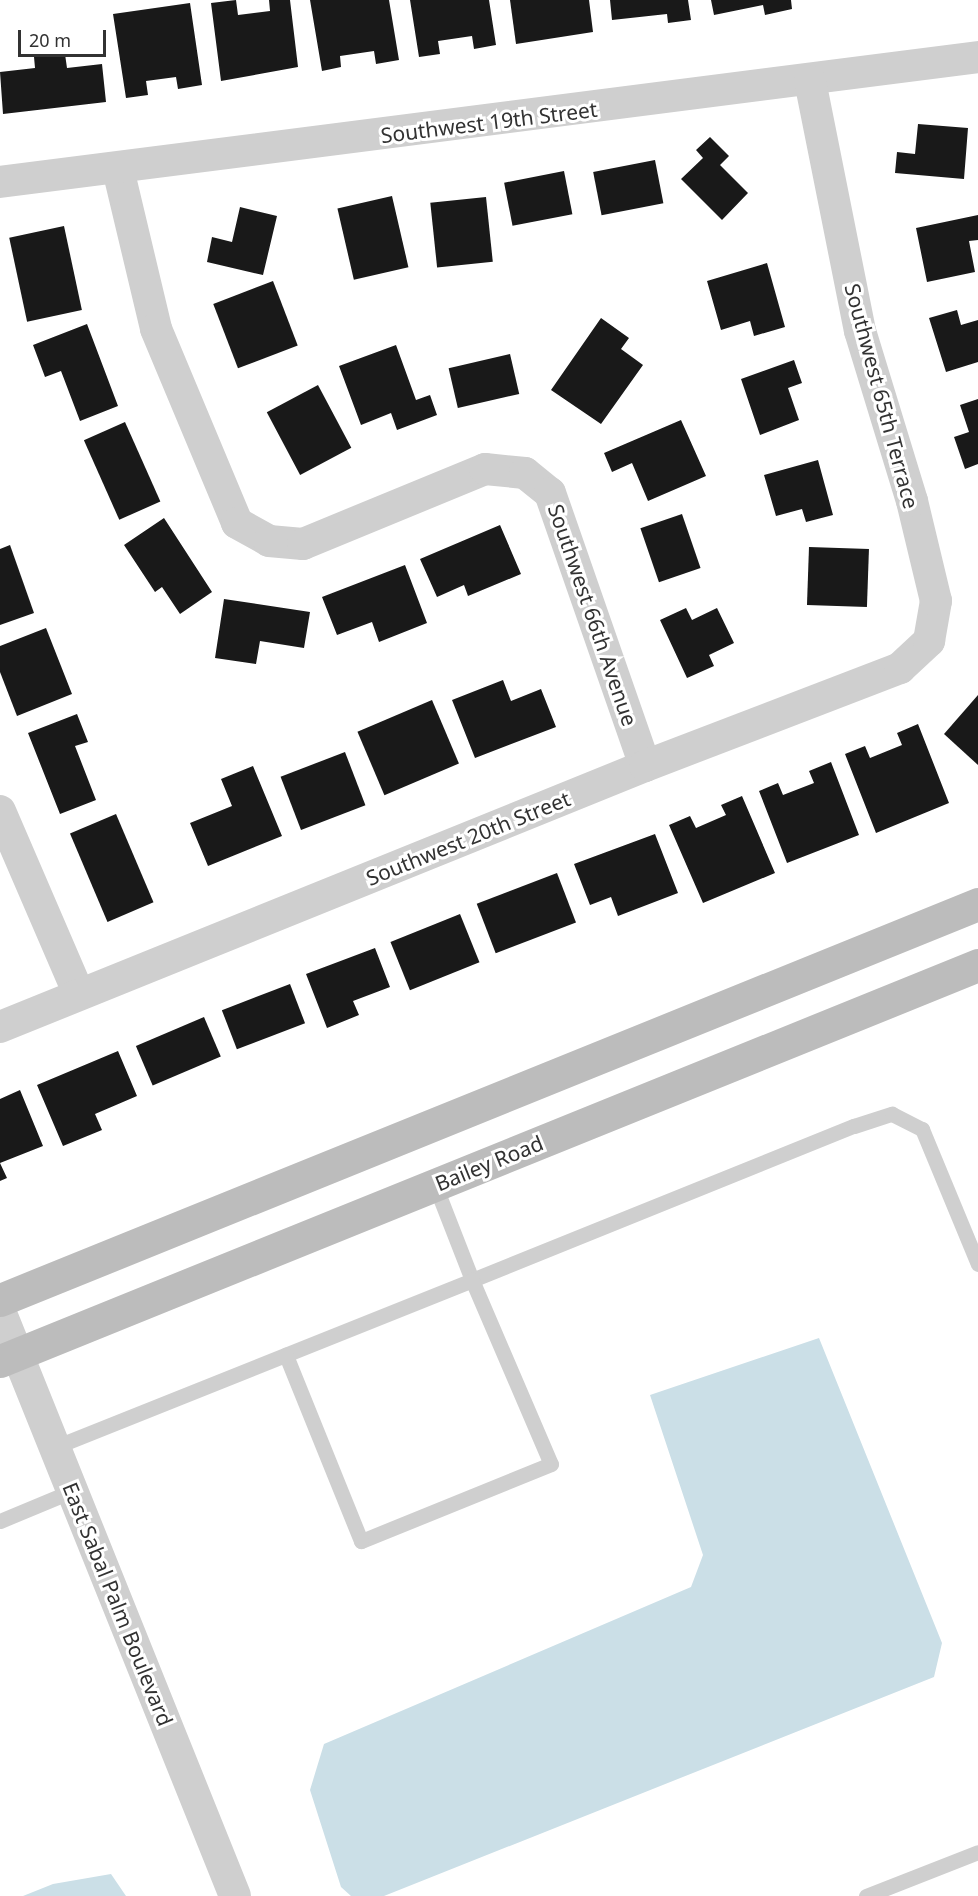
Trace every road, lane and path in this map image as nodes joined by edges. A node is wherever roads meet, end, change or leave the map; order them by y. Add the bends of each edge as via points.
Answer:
1 (978, 57) edge
2 (810, 81) junction
3 (118, 169) junction
4 (0, 182) edge
5 (929, 641) joint
6 (645, 766) junction
7 (0, 810) edge
8 (977, 906) edge
9 (978, 964) edge
10 (79, 994) junction
11 (0, 1027) edge
12 (435, 1185) junction
13 (978, 1264) edge
14 (472, 1280) junction
15 (0, 1300) edge
16 (0, 1311) edge
17 (286, 1354) junction
18 (9, 1358) edge
19 (55, 1448) junction
20 (72, 1491) junction
21 (0, 1521) edge
22 (978, 1852) edge
23 (236, 1896) edge
24 (866, 1896) edge

1 - 2 street, Southwest 19th Street
2 - 3 street, Southwest 19th Street
2 - 5 street, Southwest 65th Terrace via 860,331 912,501 936,601
3 - 4 street, Southwest 19th Street
3 - 6 street, Southwest 66th Avenue via 156,329 237,523 269,541 303,544 485,469 525,473 550,493
5 - 6 street, Southwest 20th Street via 900,669
6 - 10 street, Southwest 20th Street
7 - 10 street
8 - 15 street
9 - 12 street, Bailey Road
10 - 11 street, Southwest 20th Street
12 - 14 lane
12 - 18 street, Bailey Road
13 - 14 lane via 922,1129 892,1114
14 - 17 lane
14 - 17 lane via 551,1464 361,1541
16 - 18 street, East Sabal Palm Boulevard
17 - 19 lane
18 - 19 street, East Sabal Palm Boulevard
19 - 20 street, East Sabal Palm Boulevard
20 - 21 lane
20 - 23 street, East Sabal Palm Boulevard
22 - 24 lane

